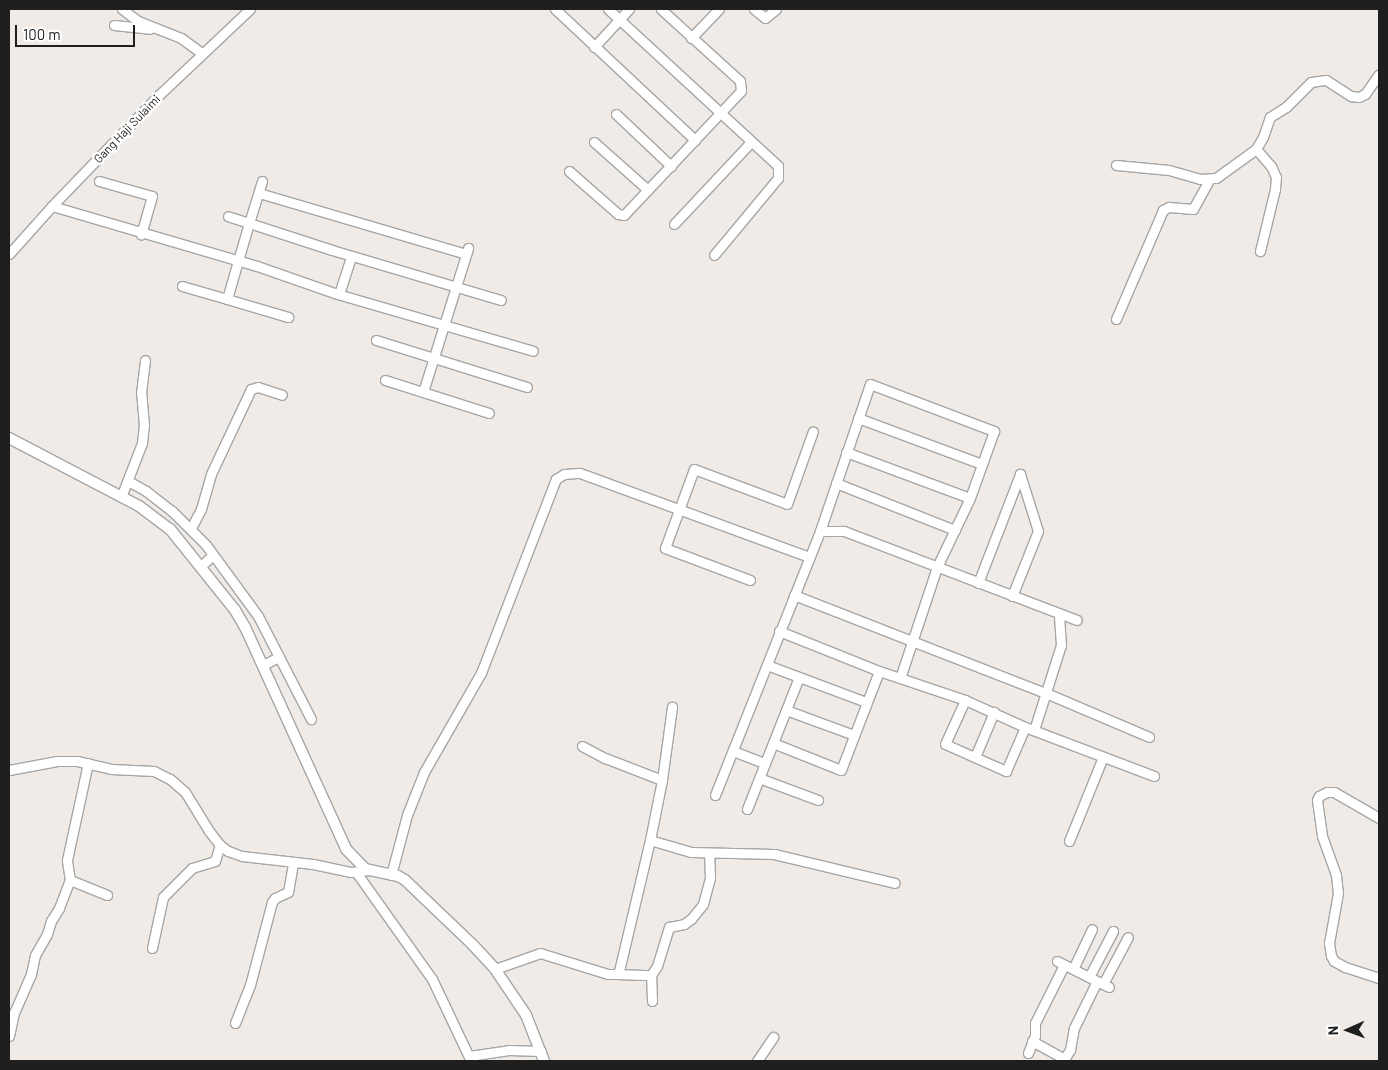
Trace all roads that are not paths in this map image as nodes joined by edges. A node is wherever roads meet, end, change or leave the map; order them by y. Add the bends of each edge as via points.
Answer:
1 (122, 9) edge
2 (250, 9) edge
3 (554, 9) edge
4 (608, 9) edge
5 (629, 9) edge
6 (719, 9) edge
7 (754, 9) edge
8 (776, 9) edge
9 (665, 10) edge
10 (619, 20) junction
11 (114, 25) dead end
12 (158, 29) junction
13 (691, 38) junction
14 (594, 46) junction
15 (202, 53) junction
16 (1379, 74) edge
17 (720, 112) junction
18 (616, 114) dead end
19 (695, 140) junction
20 (594, 142) dead end
21 (751, 142) junction
22 (1256, 149) junction
23 (671, 166) junction
24 (1116, 166) dead end
25 (569, 170) dead end
26 (1209, 180) junction
27 (99, 181) dead end
28 (262, 181) dead end
29 (648, 190) junction
30 (259, 193) junction
31 (52, 206) junction
32 (228, 216) dead end
33 (249, 223) junction
34 (674, 224) dead end
35 (142, 234) junction
36 (1260, 252) dead end
37 (9, 254) edge
38 (714, 254) dead end
39 (351, 256) junction
40 (238, 261) junction
41 (456, 285) junction
42 (182, 286) dead end
43 (339, 294) junction
44 (227, 298) junction
45 (501, 300) dead end
46 (288, 317) dead end
47 (1116, 319) dead end
48 (444, 325) junction
49 (376, 340) dead end
50 (533, 351) dead end
51 (434, 358) junction
52 (145, 360) dead end
53 (385, 380) dead end
54 (527, 387) dead end
55 (423, 392) junction
56 (282, 396) dead end
57 (489, 413) dead end
58 (858, 418) junction
59 (813, 431) dead end
60 (9, 438) edge
61 (846, 452) junction
62 (982, 464) junction
63 (836, 483) junction
64 (125, 489) junction
65 (143, 498) junction
66 (970, 498) junction
67 (680, 509) junction
68 (191, 528) junction
69 (955, 530) junction
70 (820, 531) junction
71 (809, 557) junction
72 (207, 560) junction
73 (937, 567) junction
74 (750, 580) dead end
75 (978, 583) junction
76 (794, 595) junction
77 (1012, 596) junction
78 (1059, 614) junction
79 (1077, 620) dead end
80 (780, 631) junction
81 (911, 642) junction
82 (271, 661) junction
83 (766, 664) junction
84 (879, 671) junction
85 (799, 677) junction
86 (900, 678) junction
87 (1046, 693) junction
88 (965, 700) junction
89 (866, 702) junction
90 (672, 708) dead end
91 (786, 710) junction
92 (994, 712) junction
93 (310, 720) dead end
94 (1029, 728) junction
95 (854, 735) junction
96 (1149, 737) dead end
97 (773, 743) junction
98 (582, 746) dead end
99 (733, 751) junction
100 (1103, 756) junction
101 (975, 757) junction
102 (88, 763) junction
103 (765, 763) junction
104 (9, 770) edge
105 (1154, 776) dead end
106 (759, 778) junction
107 (662, 780) junction
108 (716, 796) dead end
109 (818, 800) dead end
110 (747, 809) dead end
111 (1379, 818) edge
112 (650, 840) junction
113 (1069, 841) dead end
114 (220, 845) junction
115 (709, 854) junction
116 (292, 863) junction
117 (369, 870) junction
118 (356, 872) junction
119 (391, 875) junction
120 (70, 880) junction
121 (895, 883) dead end
122 (107, 895) dead end
123 (1092, 929) dead end
124 (1113, 931) dead end
125 (1128, 937) dead end
126 (152, 948) dead end
127 (1065, 965) junction
128 (495, 969) junction
129 (616, 974) junction
130 (651, 974) junction
131 (1379, 978) edge
132 (1099, 982) junction
133 (652, 1001) dead end
134 (235, 1023) dead end
135 (9, 1036) edge
136 (773, 1037) dead end
137 (1032, 1042) junction
138 (1028, 1052) dead end
139 (543, 1056) edge
140 (470, 1058) edge
141 (1064, 1060) edge
142 (757, 1061) edge

1 - 12 street
2 - 15 street, Gang Haji Sulaimi
3 - 14 street
4 - 10 street
5 - 10 street
6 - 13 street
7 - 8 street via 765,18
9 - 13 street
10 - 14 street
10 - 17 street
11 - 12 street
12 - 15 street via 188,42
13 - 17 street via 742,84 741,91
14 - 19 street
15 - 31 street, Gang Haji Sulaimi
16 - 22 street via 1365,94 1359,97 1351,96 1326,80 1312,82 1286,107 1270,117
17 - 19 street
17 - 21 street
18 - 23 street
19 - 23 street
20 - 29 street
21 - 34 street
21 - 38 street via 775,162 778,178
22 - 26 street via 1222,175
22 - 36 street via 1276,177 1276,189
23 - 29 street
24 - 26 street via 1169,170
25 - 29 street via 621,216
26 - 47 street via 1193,209 1169,207 1163,210
27 - 35 street via 152,196
28 - 30 street
30 - 33 street
30 - 41 street via 467,251
31 - 35 street
31 - 37 street, Gang Haji Sulaimi
32 - 33 street
33 - 39 street
33 - 40 street
35 - 40 street
39 - 41 street
39 - 43 street
40 - 43 street
40 - 44 street
41 - 45 street
41 - 48 street
42 - 44 street
43 - 48 street
44 - 46 street
48 - 50 street
48 - 51 street
49 - 51 street
51 - 54 street
51 - 55 street
52 - 64 street via 141,393 144,434
53 - 55 street
55 - 57 street
56 - 68 street via 258,387 249,391 210,474 201,508
58 - 61 street
58 - 62 street
58 - 62 street via 870,384 994,431
59 - 67 street via 787,504 694,469
60 - 64 street
61 - 63 street
61 - 66 street
62 - 66 street
63 - 69 street
63 - 70 street
64 - 65 street
64 - 65 street
65 - 68 street
65 - 72 street via 166,525
66 - 69 street
67 - 71 street
67 - 74 street via 665,548
67 - 119 street via 580,473 564,474 556,479 480,673 424,772 407,816
68 - 72 street
69 - 73 street
70 - 71 street
70 - 73 street via 844,531
71 - 76 street
72 - 82 street via 240,617
72 - 82 street via 254,610
73 - 75 street
73 - 81 street
75 - 77 street
75 - 77 street via 1020,474 1038,531
76 - 80 street
76 - 81 street
77 - 78 street
78 - 79 street
78 - 87 street via 1061,645
80 - 83 street
80 - 84 street
81 - 86 street
81 - 87 street
82 - 93 street
82 - 117 street via 341,840 356,862
83 - 85 street
83 - 99 street
84 - 86 street
84 - 89 street
85 - 89 street
85 - 91 street
86 - 88 street
87 - 94 street
87 - 96 street
88 - 92 street
88 - 101 street via 945,744
89 - 95 street
90 - 107 street
91 - 95 street
91 - 97 street
92 - 94 street
92 - 101 street
94 - 100 street
94 - 101 street via 1006,771
95 - 97 street via 841,770
97 - 103 street
98 - 107 street
99 - 103 street
99 - 108 street
100 - 105 street
100 - 113 street
102 - 104 street via 51,762
102 - 114 street via 111,769 154,771 170,779 192,801
102 - 120 street via 67,860
103 - 106 street
106 - 109 street
106 - 110 street
107 - 112 street
111 - 131 street via 1334,792 1327,792 1317,800 1322,836 1336,875 1338,893 1329,944 1330,956 1344,967
112 - 115 street
112 - 129 street via 621,968
114 - 116 street via 242,856
114 - 126 street via 216,861 192,868 164,897
115 - 121 street via 774,854
115 - 130 street via 710,878 703,904 691,920 669,927 657,966
116 - 118 street
116 - 134 street via 288,892 272,902 250,985
117 - 118 street
117 - 119 street
118 - 140 street via 432,979
119 - 128 street via 401,877 420,892
120 - 122 street
120 - 135 street via 35,955
123 - 127 street
124 - 132 street
125 - 132 street
127 - 132 street
127 - 137 street via 1035,1023
128 - 129 street via 540,952
128 - 139 street via 526,1015
129 - 130 street
130 - 133 street
132 - 141 street via 1074,1028 1070,1050
136 - 142 street
137 - 138 street
137 - 141 street
139 - 140 street via 509,1050

